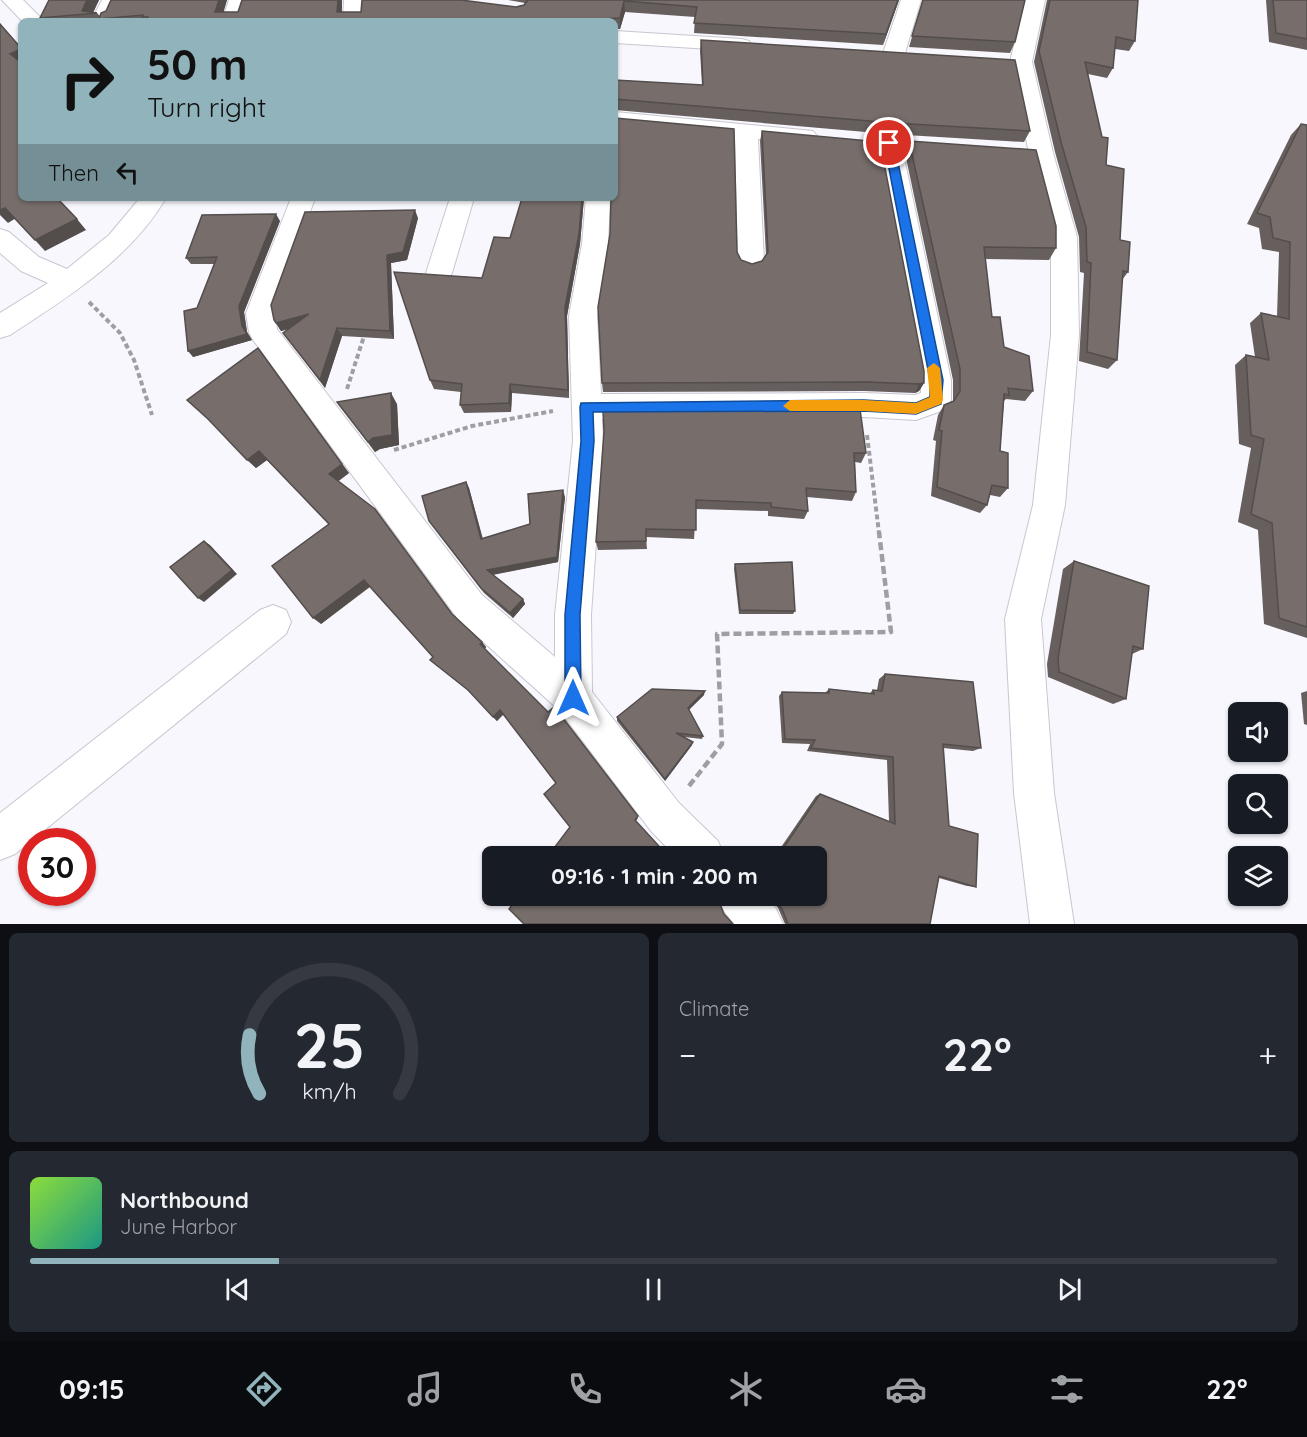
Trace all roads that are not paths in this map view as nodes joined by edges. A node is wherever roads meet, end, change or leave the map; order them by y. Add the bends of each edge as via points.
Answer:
1 (12, 0) edge
2 (112, 0) edge
3 (239, 0) edge
4 (354, 0) edge
5 (911, 0) edge
6 (1035, 0) edge
7 (31, 18) edge
8 (103, 18) edge
9 (233, 18) edge
10 (353, 18) edge
11 (618, 37) edge
12 (766, 46) edge
13 (871, 51) edge
14 (894, 53) junction
15 (918, 54) edge
16 (618, 119) edge
17 (746, 131) junction
18 (830, 138) edge
19 (889, 143) dead end
20 (151, 201) edge
21 (302, 201) edge
22 (461, 201) edge
23 (598, 201) edge
24 (0, 238) edge
25 (750, 262) edge
26 (439, 273) edge
27 (70, 282) junction
28 (0, 327) edge
29 (586, 407) junction
30 (273, 622) dead end
31 (573, 698) junction
32 (0, 838) edge
33 (693, 846) edge
34 (747, 906) edge
35 (761, 924) edge
36 (1052, 924) edge

1 - 7 street
2 - 8 street
3 - 9 street
4 - 10 street
5 - 14 street
6 - 36 street via 1010,61 1029,152 1064,237 1065,335 1049,505 1023,619 1035,793
11 - 12 street
13 - 14 street
14 - 15 street
16 - 17 street
17 - 18 street
17 - 25 street
19 - 29 street via 936,380 936,400 916,408
20 - 27 street via 118,241
21 - 31 street via 260,313 263,332 470,607
22 - 26 street
23 - 29 street via 583,316
24 - 27 street via 30,264
27 - 28 street
29 - 31 street via 588,441 573,615
30 - 32 street
31 - 33 street via 665,817
34 - 35 street

